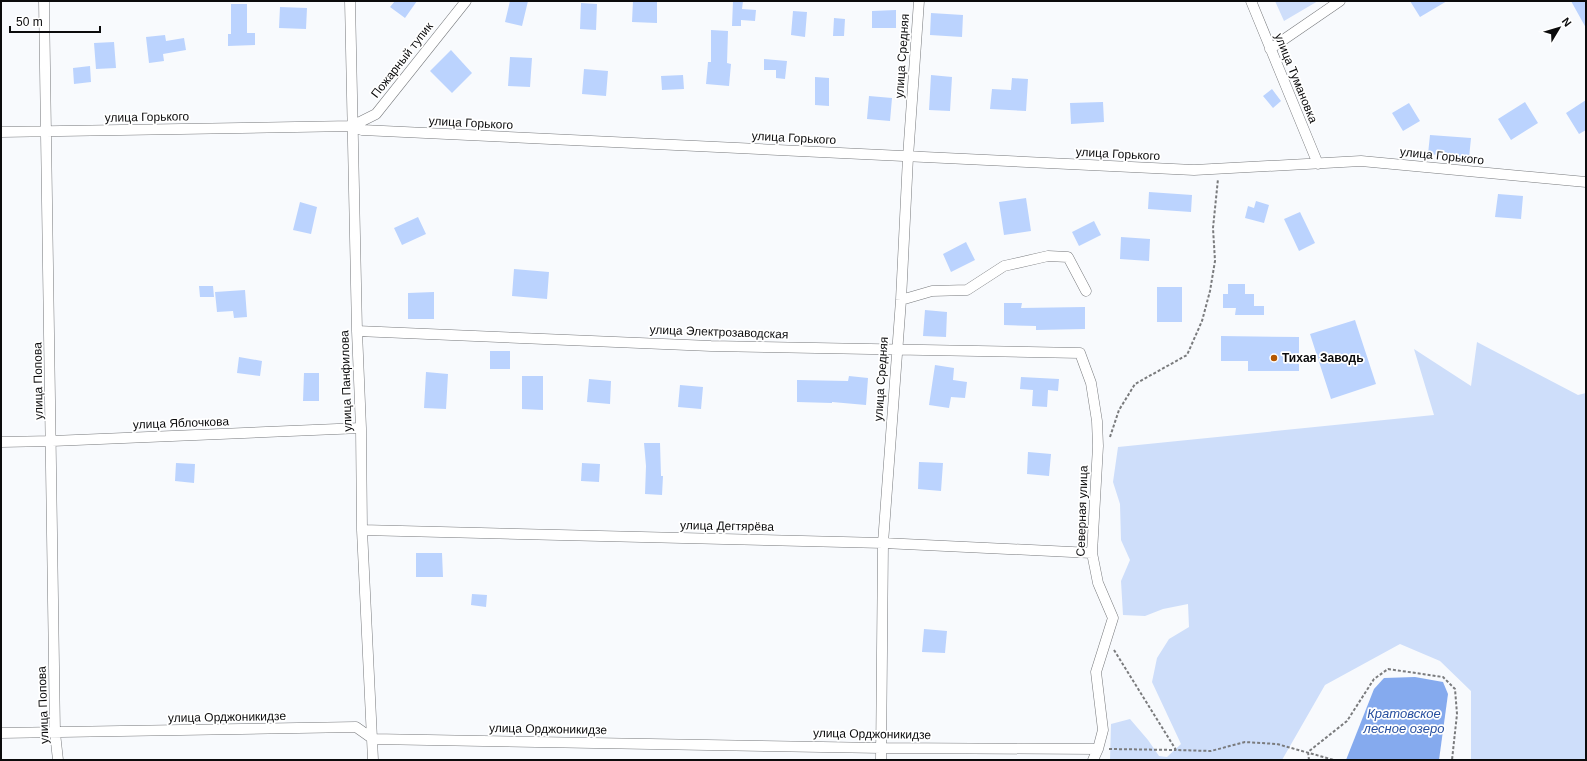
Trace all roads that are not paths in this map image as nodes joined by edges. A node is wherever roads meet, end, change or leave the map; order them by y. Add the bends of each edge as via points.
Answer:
1 (44, 1) edge
2 (350, 1) edge
3 (466, 1) edge
4 (919, 1) edge
5 (1251, 1) edge
6 (1340, 1) edge
7 (1270, 49) junction
8 (352, 126) junction
9 (46, 131) junction
10 (1, 132) edge
11 (908, 157) junction
12 (1318, 164) junction
13 (1586, 176) edge
14 (1575, 182) junction
15 (1586, 182) edge
16 (1086, 291) dead end
17 (901, 300) junction
18 (357, 331) junction
19 (896, 348) junction
20 (1080, 353) joint
21 (361, 428) junction
22 (52, 441) junction
23 (1, 442) edge
24 (362, 530) junction
25 (883, 543) junction
26 (1092, 553) junction
27 (1, 733) edge
28 (55, 733) junction
29 (373, 739) junction
30 (881, 748) junction
31 (1098, 749) junction
32 (58, 760) edge
33 (373, 760) edge
34 (881, 760) edge
35 (1093, 760) edge

1 - 9 street, улица Попова
2 - 8 street, улица Панфилова
3 - 8 street, Пожарный тупик via 376,114
4 - 11 street, улица Средняя
5 - 7 street, улица Тумановка
6 - 7 street
7 - 12 street, улица Тумановка
8 - 9 street, улица Горького
8 - 11 street, улица Горького via 362,130
8 - 18 street, улица Панфилова
9 - 10 street, улица Горького
9 - 22 street, улица Попова
11 - 12 street, улица Горького via 1186,170
11 - 17 street, улица Средняя
12 - 14 street, улица Горького via 1361,161
13 - 14 street
14 - 15 street, улица Горького
16 - 17 street via 1068,257 1048,256 1004,266 967,290 932,292
17 - 19 street, улица Средняя
18 - 19 street, улица Электрозаводская via 711,346
18 - 21 street, улица Панфилова
19 - 20 street, улица Электрозаводская
19 - 25 street, улица Средняя
20 - 26 street, Северная улица via 1091,383 1097,421
21 - 22 street, улица Яблочкова
21 - 24 street, улица Панфилова
22 - 23 street, улица Яблочкова
22 - 28 street, улица Попова
24 - 25 street, улица Дегтярёва
24 - 29 street, улица Панфилова
25 - 26 street, улица Дегтярёва
25 - 30 street, улица Средняя
26 - 31 street, Северная улица via 1098,583 1113,618 1096,672 1102,730
27 - 28 street, улица Орджоникидзе
28 - 29 street, улица Орджоникидзе via 356,727
28 - 32 street, улица Попова
29 - 30 street, улица Орджоникидзе
29 - 33 street, улица Панфилова
30 - 31 street, улица Орджоникидзе
30 - 34 street, улица Средняя
31 - 35 street, Северная улица

